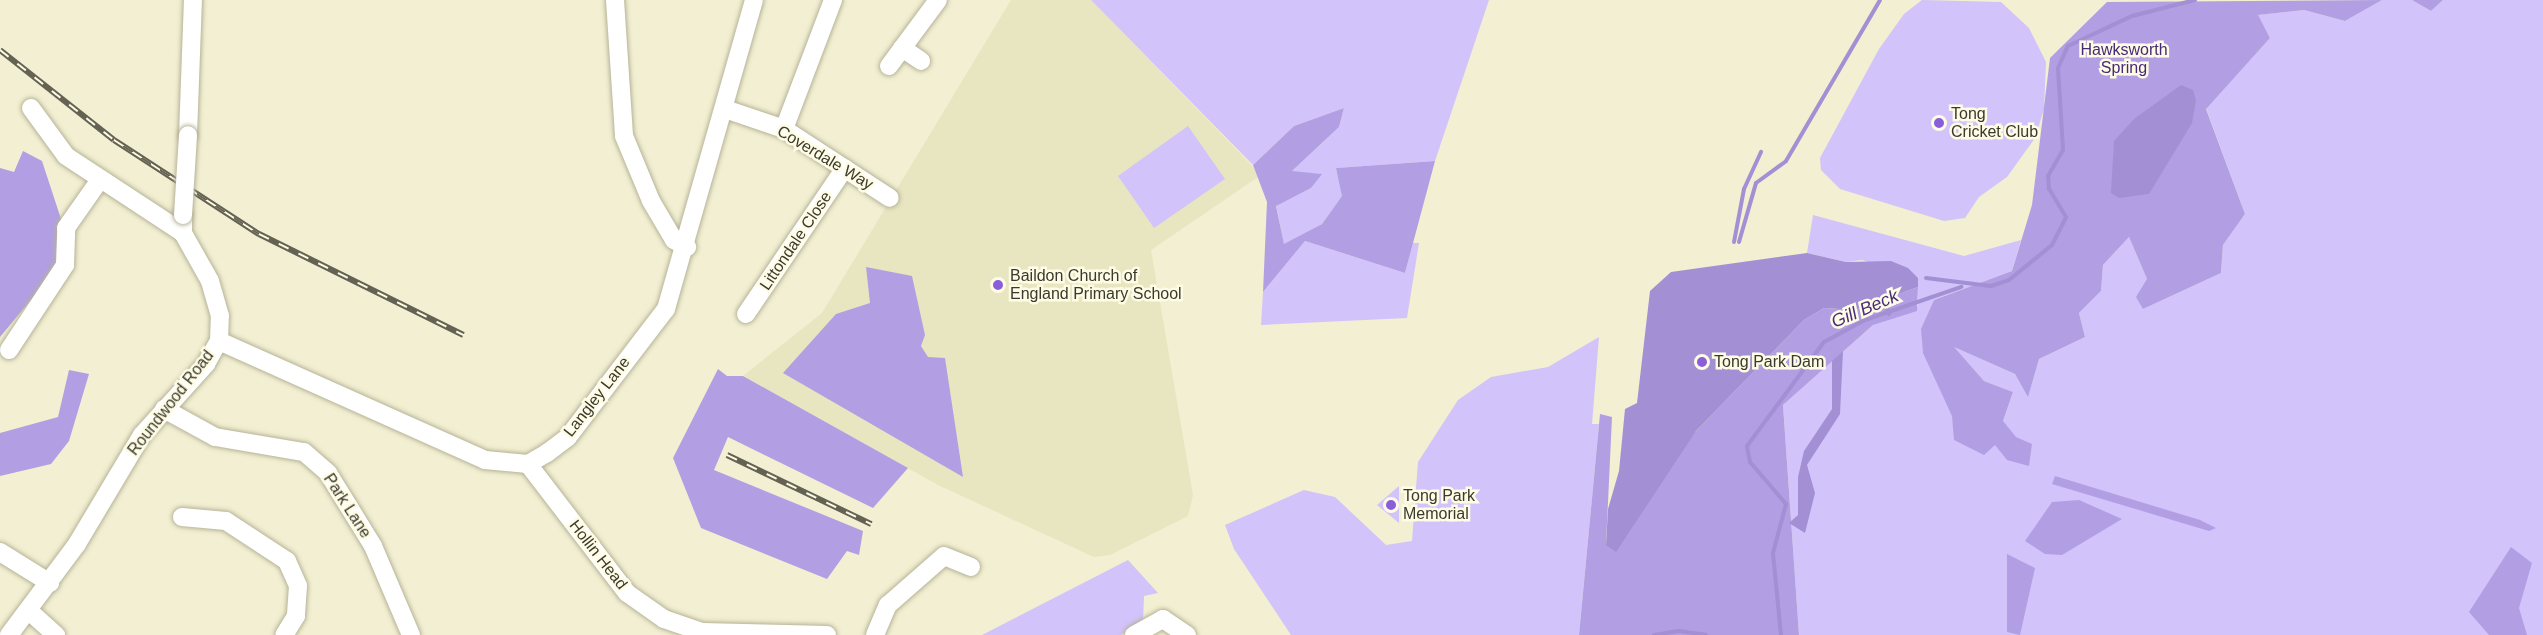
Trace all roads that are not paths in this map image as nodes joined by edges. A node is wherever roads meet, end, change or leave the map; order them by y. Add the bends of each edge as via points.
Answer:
1 (193, 0) edge
2 (615, 0) edge
3 (754, 0) edge
4 (833, 0) edge
5 (938, 0) edge
6 (902, 48) junction
7 (921, 61) dead end
8 (889, 66) dead end
9 (32, 108) dead end
10 (725, 109) junction
11 (784, 129) junction
12 (845, 168) junction
13 (99, 181) junction
14 (890, 198) dead end
15 (183, 224) junction
16 (687, 247) junction
17 (746, 314) dead end
18 (219, 341) junction
19 (9, 350) dead end
20 (164, 409) junction
21 (528, 464) junction
22 (182, 517) dead end
23 (0, 552) edge
24 (971, 567) dead end
25 (50, 583) junction
26 (28, 610) junction
27 (9, 635) edge
28 (56, 635) edge
29 (284, 635) edge
30 (411, 635) edge
31 (827, 635) edge
32 (875, 635) edge
33 (1134, 635) edge
34 (1187, 635) edge

1 - 15 street, bridge
2 - 16 street via 624,136 651,201 674,240
3 - 10 street, Langley Lane
4 - 11 street
5 - 6 street
6 - 7 street
6 - 8 street
9 - 13 street via 66,156
10 - 11 street, Coverdale Way
10 - 16 street, Langley Lane
11 - 12 street, Coverdale Way
12 - 14 street, Coverdale Way
12 - 17 street, Littondale Close
13 - 15 street
13 - 19 street via 66,228 65,266
15 - 18 street, Roundwood Road via 210,280 220,316
16 - 21 street, Langley Lane via 666,309 568,436
18 - 20 street, Roundwood Road
18 - 21 street via 485,460
20 - 25 street, Roundwood Road
20 - 30 street, Park Lane via 215,437 304,452 328,473 373,546
21 - 31 street, Hollin Head via 627,592 664,619 702,632
22 - 29 street via 226,521 287,561 298,586 296,616
23 - 25 street
24 - 32 street via 944,556 888,605
25 - 26 street, Roundwood Road
26 - 27 street, Roundwood Road
26 - 28 street
33 - 34 street via 1163,619

